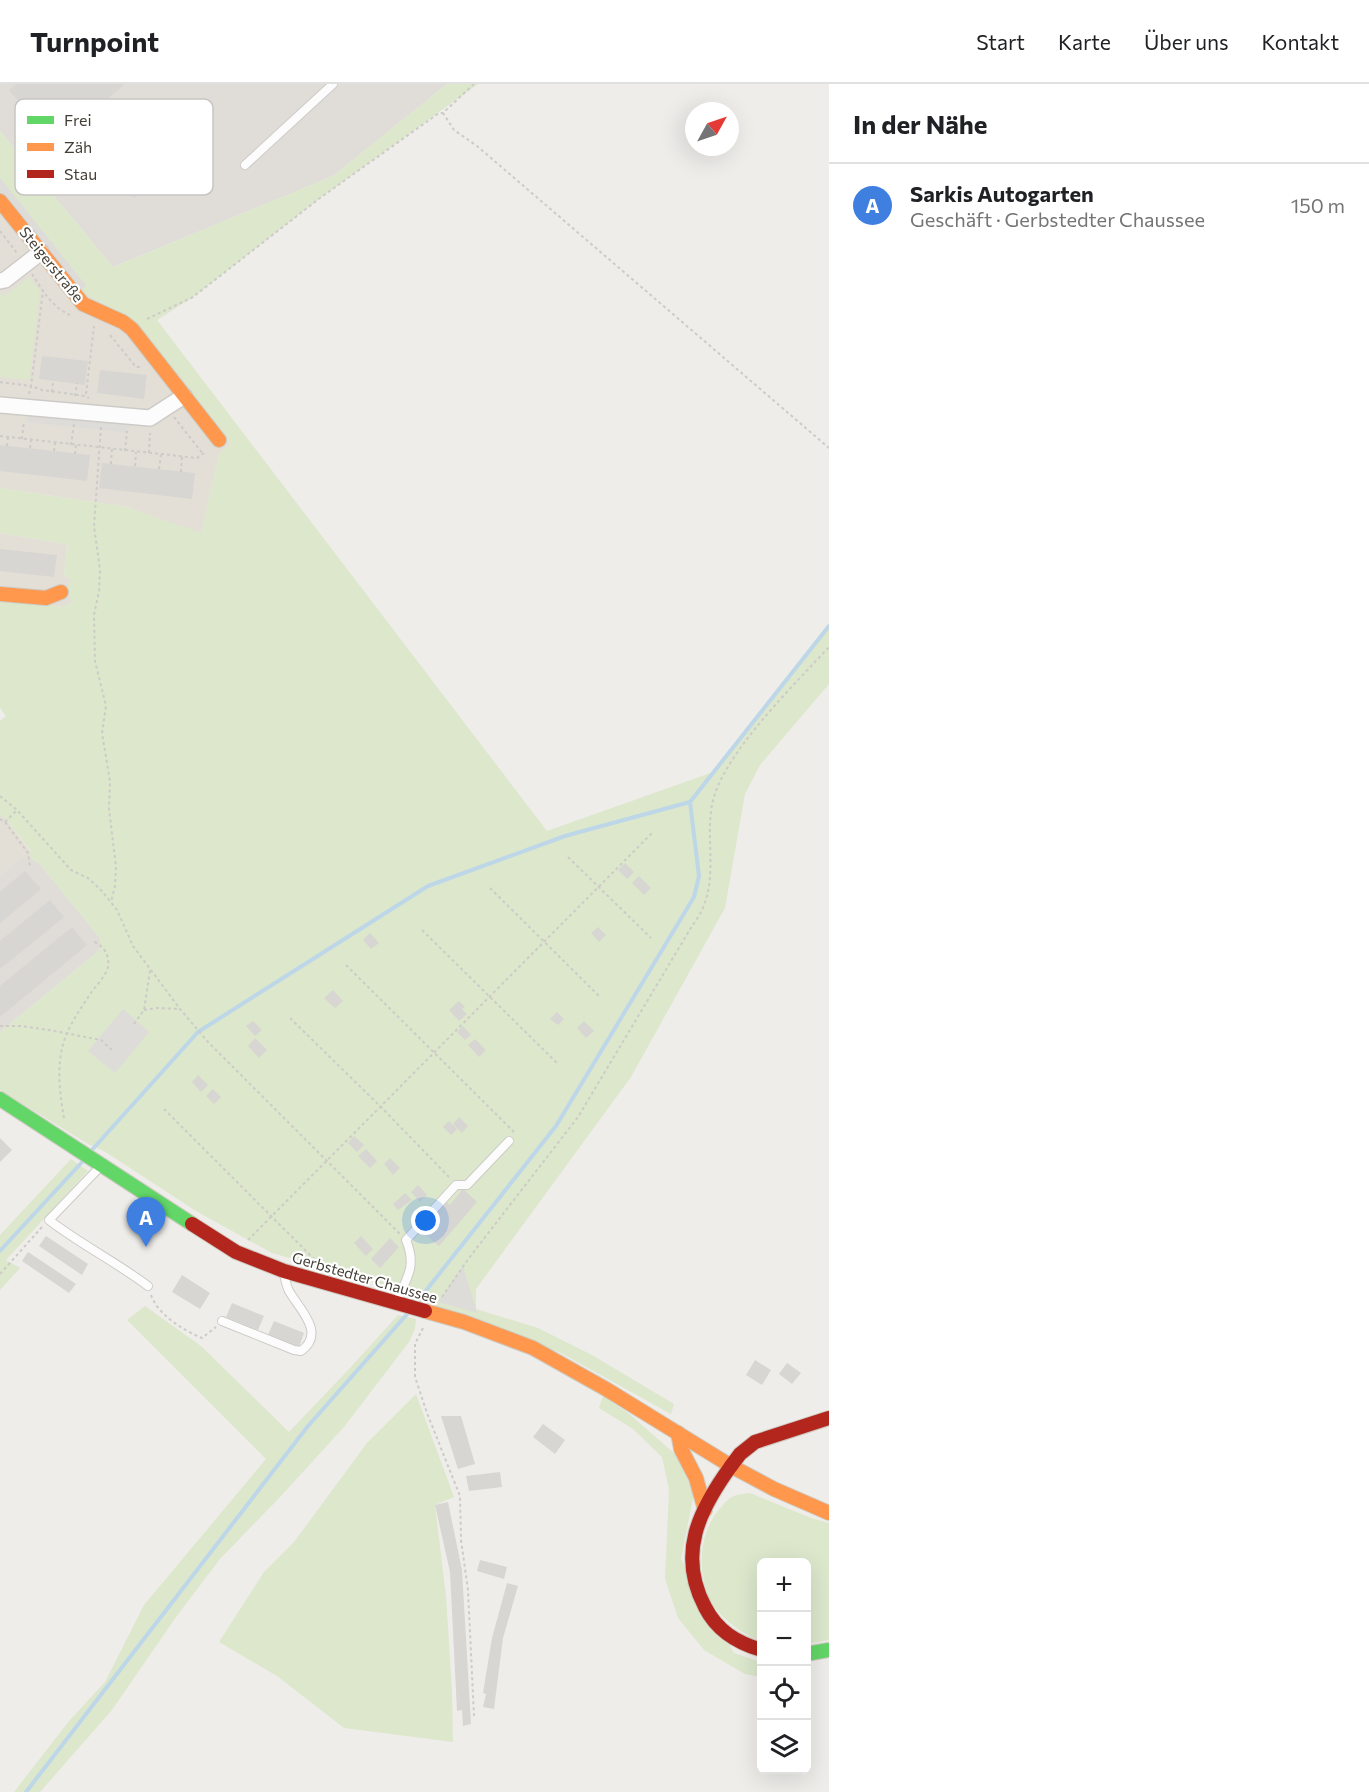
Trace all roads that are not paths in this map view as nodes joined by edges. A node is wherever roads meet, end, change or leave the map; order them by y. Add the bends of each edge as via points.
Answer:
1 (333, 84) edge
2 (245, 165) dead end
3 (0, 201) edge
4 (41, 252) junction
5 (0, 281) edge
6 (184, 396) junction
7 (0, 405) edge
8 (219, 440) road end
9 (61, 592) dead end
10 (0, 594) edge
11 (0, 1099) edge
12 (509, 1142) road end
13 (97, 1163) junction
14 (284, 1271) junction
15 (148, 1286) road end
16 (413, 1308) junction
17 (222, 1321) road end
18 (829, 1418) edge
19 (678, 1433) junction
20 (731, 1466) junction
21 (705, 1510) junction
22 (829, 1513) edge
23 (757, 1649) edge
24 (829, 1650) edge
25 (811, 1653) edge

1 - 2 lane
3 - 4 main road, Steigerstraße
4 - 5 street
4 - 6 main road, Steigerstraße via 83,304 132,329
6 - 7 street via 150,418
6 - 8 main road, Steigerstraße
9 - 10 main road via 46,598
11 - 13 main road, Gerbstedter Chaussee
12 - 16 lane via 467,1185 456,1185 406,1240 411,1253
13 - 14 main road, Gerbstedter Chaussee via 236,1252
13 - 15 lane via 49,1220
14 - 16 main road, Gerbstedter Chaussee
14 - 17 lane via 287,1289 313,1332 309,1346 301,1352 294,1350
16 - 19 main road, Gerbstedter Chaussee via 486,1329 533,1348
18 - 20 main road via 755,1442
19 - 20 main road, Gerbstedter Chaussee
19 - 21 main road via 679,1449 699,1483
20 - 21 main road
20 - 22 main road, Gerbstedter Chaussee
21 - 23 main road via 690,1547 692,1581 716,1626 741,1645
24 - 25 main road

